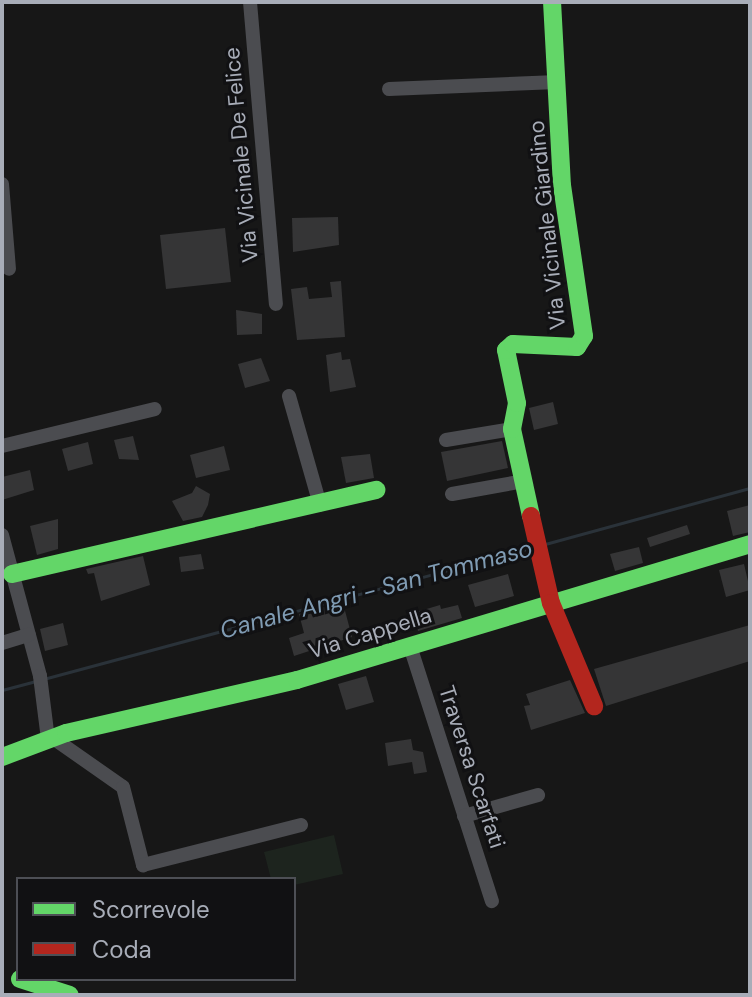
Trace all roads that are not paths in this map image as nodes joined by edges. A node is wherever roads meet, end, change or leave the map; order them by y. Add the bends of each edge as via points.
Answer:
1 (250, 2) edge
2 (552, 2) edge
3 (557, 82) junction
4 (389, 89) dead end
5 (2, 184) edge
6 (9, 269) dead end
7 (276, 304) dead end
8 (289, 396) dead end
9 (155, 409) dead end
10 (512, 429) junction
11 (446, 440) dead end
12 (2, 446) edge
13 (524, 481) junction
14 (376, 490) dead end
15 (452, 494) dead end
16 (320, 505) junction
17 (2, 535) edge
18 (750, 544) edge
19 (12, 574) junction
20 (551, 603) junction
21 (29, 635) junction
22 (2, 643) edge
23 (410, 646) junction
24 (594, 706) dead end
25 (50, 739) junction
26 (2, 757) edge
27 (538, 795) dead end
28 (464, 816) junction
29 (301, 825) dead end
30 (492, 901) dead end
31 (25, 981) edge
32 (2, 989) edge
33 (22, 995) edge
34 (70, 995) edge

1 - 7 street, Via Vicinale De Felice
2 - 3 main road, Via Vicinale Giardino
3 - 4 street
3 - 10 main road, Via Vicinale Giardino via 562,186 584,336 577,347 508,345 517,403
5 - 6 street
8 - 16 street
9 - 12 street
10 - 11 street
10 - 13 main road, Via Vicinale Giardino
13 - 15 street
13 - 20 main road, Via Vicinale Giardino
14 - 16 main road
16 - 19 main road
17 - 19 street
18 - 20 main road, Via Cappella
19 - 21 street
20 - 23 main road, Via Cappella
20 - 24 main road, Via Vicinale Giardino
21 - 22 street
21 - 25 street
23 - 25 main road, Via Cappella via 297,680
23 - 28 street, Traversa Scarfati
25 - 26 main road, Via Cappella
25 - 29 street via 123,787 143,865
27 - 28 street
28 - 30 street, Traversa Scarfati
31 - 34 main road
32 - 33 main road

